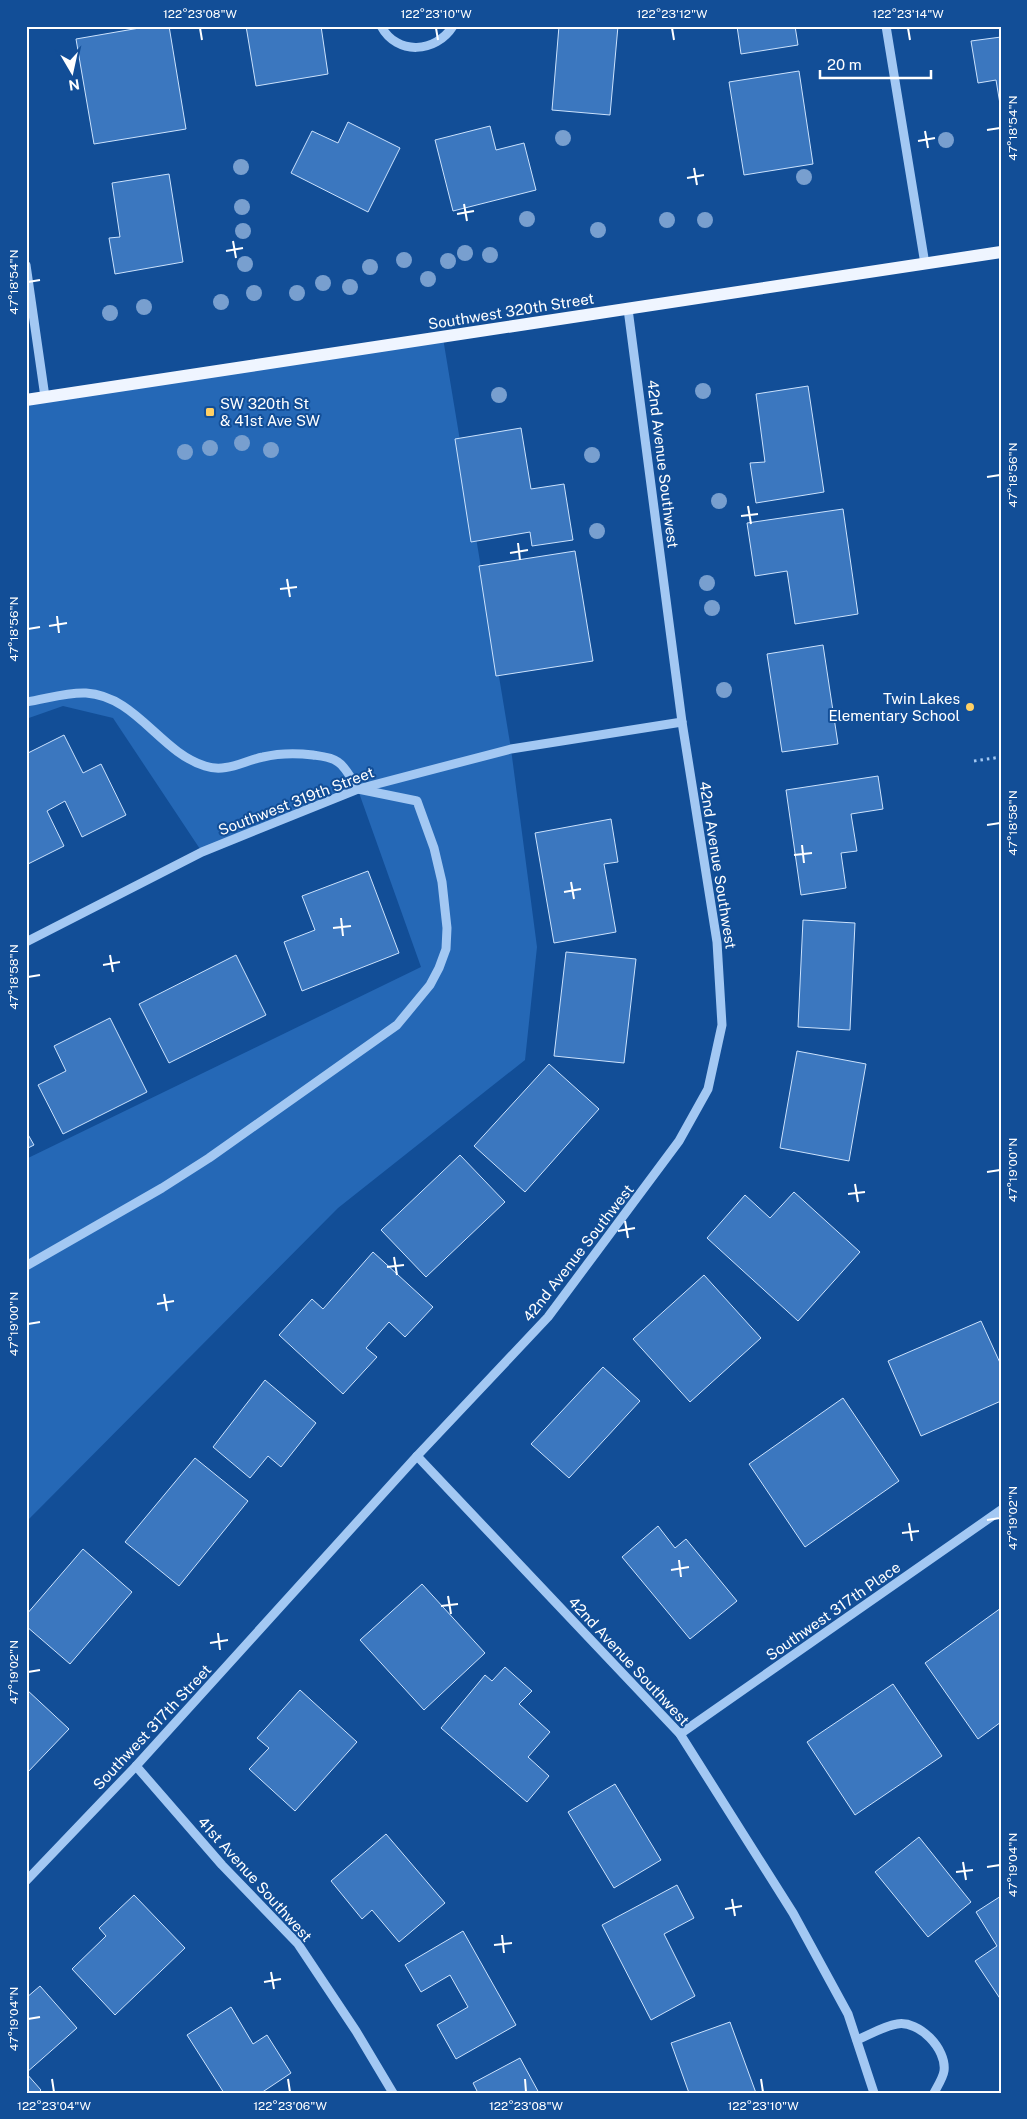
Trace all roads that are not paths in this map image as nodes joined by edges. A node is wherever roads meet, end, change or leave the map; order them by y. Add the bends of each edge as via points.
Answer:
1 (381, 26) edge
2 (453, 26) edge
3 (886, 26) edge
4 (1001, 252) edge
5 (925, 264) junction
6 (26, 265) edge
7 (628, 309) junction
8 (45, 397) junction
9 (26, 400) edge
10 (26, 702) edge
11 (682, 722) junction
12 (358, 789) junction
13 (26, 942) edge
14 (26, 1266) edge
15 (417, 1456) junction
16 (1001, 1510) edge
17 (680, 1734) junction
18 (136, 1766) junction
19 (26, 1880) edge
20 (857, 2040) junction
21 (394, 2093) edge
22 (874, 2093) edge
23 (934, 2093) edge

1 - 2 street via 395,42 408,48 436,44
3 - 5 street
4 - 5 main road, Southwest 320th Street
5 - 7 main road, Southwest 320th Street
6 - 8 street
7 - 8 main road, Southwest 320th Street
7 - 11 street, 42nd Avenue Southwest
8 - 9 main road, Southwest 320th Street
10 - 12 street via 88,693 109,698 174,749 204,766 223,769 284,754 321,756 339,762
11 - 12 street, Southwest 319th Street via 511,749
11 - 15 street, 42nd Avenue Southwest via 717,942 722,1025 708,1089 679,1141 548,1317
12 - 13 street, Southwest 319th Street via 202,852
12 - 14 street via 417,801 434,848 447,928 446,949 430,985 396,1025 255,1127 162,1188
15 - 17 street, 42nd Avenue Southwest
15 - 18 street, Southwest 317th Street
16 - 17 street, Southwest 317th Place
17 - 20 street, 42nd Avenue Southwest via 793,1913 848,2014
18 - 19 street, Southwest 317th Street
18 - 21 street, 41st Avenue Southwest via 222,1865 298,1944
20 - 22 street, 42nd Avenue Southwest
20 - 23 street via 898,2024 920,2028 930,2037 941,2057 944,2071

